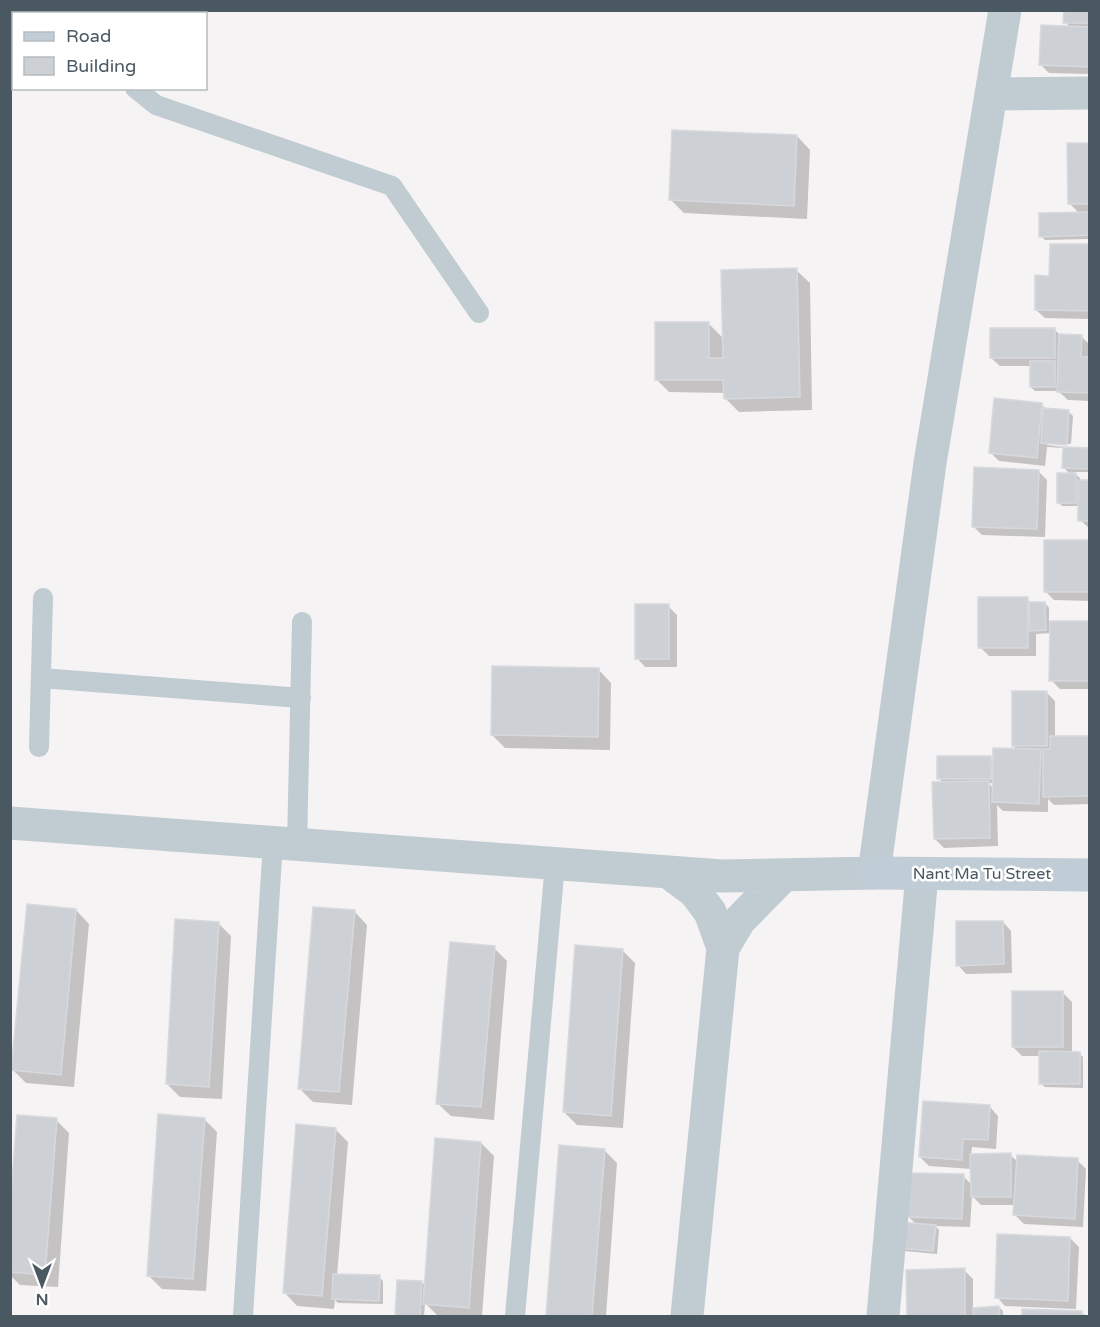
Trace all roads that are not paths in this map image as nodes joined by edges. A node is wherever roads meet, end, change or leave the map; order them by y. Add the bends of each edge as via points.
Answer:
1 (1005, 10) edge
2 (137, 90) edge
3 (1089, 93) edge
4 (991, 94) junction
5 (479, 313) dead end
6 (43, 598) dead end
7 (302, 622) dead end
8 (41, 678) junction
9 (300, 698) junction
10 (39, 747) dead end
11 (10, 823) edge
12 (285, 843) junction
13 (555, 864) junction
14 (668, 872) junction
15 (874, 873) junction
16 (922, 874) junction
17 (784, 875) junction
18 (1089, 875) edge
19 (723, 948) junction
20 (243, 1317) edge
21 (515, 1317) edge
22 (687, 1317) edge
23 (883, 1317) edge

1 - 4 street
2 - 5 lane via 156,105 392,186
3 - 4 street
4 - 15 street via 930,463
6 - 8 lane
7 - 9 lane
8 - 9 lane
8 - 10 lane
9 - 12 lane
11 - 12 street
12 - 13 street
12 - 20 lane
13 - 14 street
13 - 21 lane
14 - 17 street
14 - 19 street via 695,892 710,912
15 - 16 main road, Nant Ma Tu Street
15 - 17 street
16 - 18 main road, Nant Ma Tu Street
16 - 23 street
17 - 19 street via 739,921
19 - 22 street

